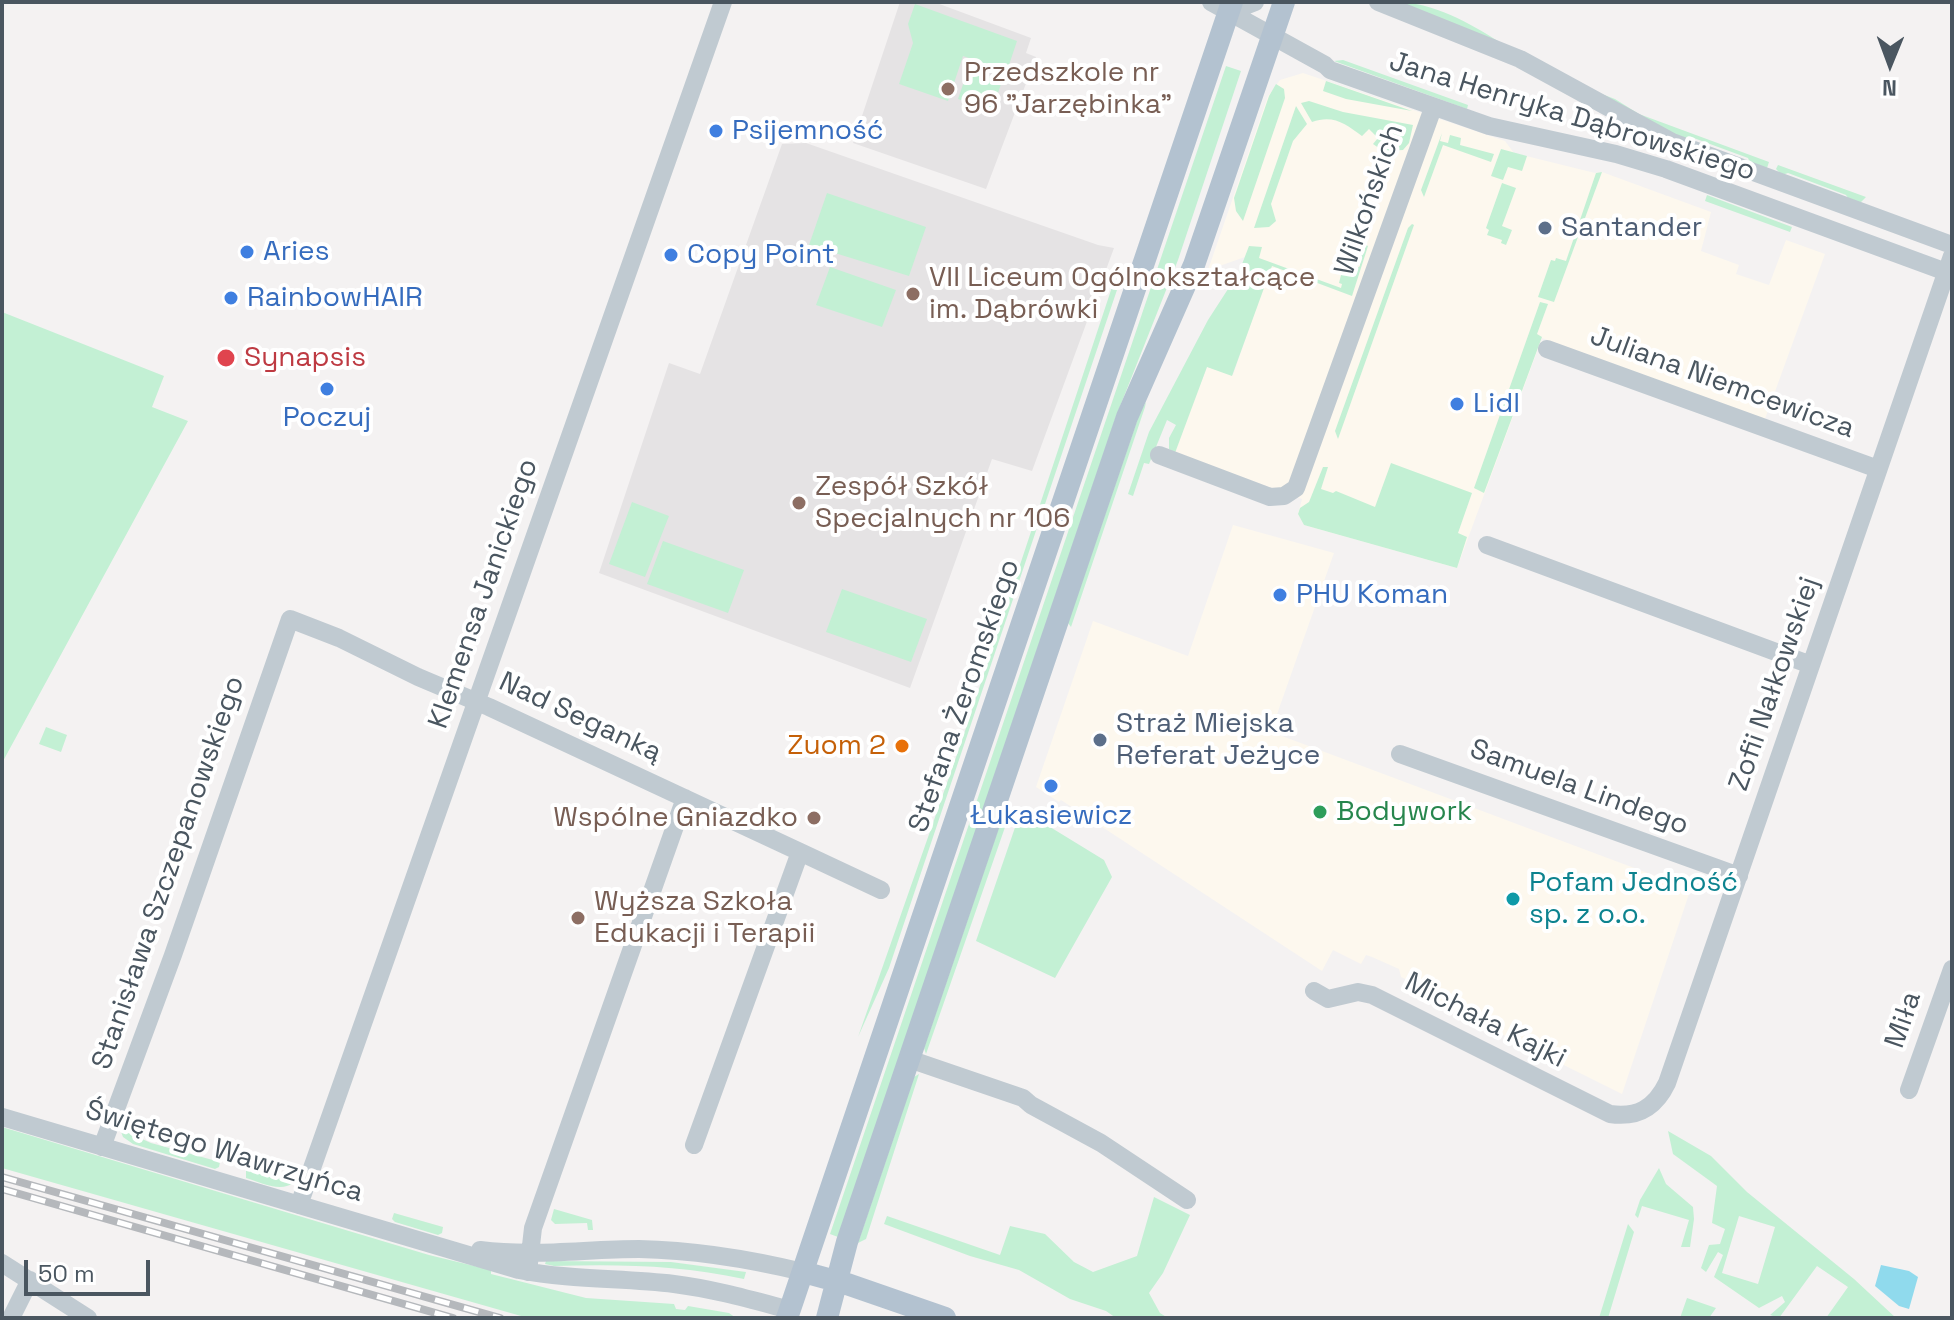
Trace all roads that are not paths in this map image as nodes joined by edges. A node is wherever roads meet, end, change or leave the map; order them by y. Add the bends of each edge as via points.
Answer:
1 (723, 2) edge
2 (1255, 2) edge
3 (1378, 2) edge
4 (1224, 5) edge
5 (1282, 7) edge
6 (1272, 35) junction
7 (1433, 108) junction
8 (1952, 245) edge
9 (1950, 267) edge
10 (1547, 349) dead end
11 (1159, 455) dead end
12 (1878, 469) junction
13 (1487, 545) dead end
14 (290, 619) joint
15 (1811, 665) junction
16 (476, 701) junction
17 (1400, 754) dead end
18 (685, 798) junction
19 (800, 852) junction
20 (1739, 876) junction
21 (881, 890) dead end
22 (1952, 969) edge
23 (1314, 991) dead end
24 (909, 1059) junction
25 (1909, 1090) dead end
26 (1631, 1115) joint
27 (2, 1117) edge
28 (694, 1145) dead end
29 (102, 1147) junction
30 (1187, 1200) dead end
31 (299, 1205) junction
32 (2, 1263) edge
33 (528, 1263) junction
34 (803, 1272) junction
35 (30, 1280) junction
36 (837, 1281) junction
37 (789, 1314) edge
38 (11, 1318) edge
39 (88, 1318) edge
40 (820, 1318) edge
41 (827, 1318) edge
42 (945, 1318) edge

1 - 16 street, Klemensa Janickiego
2 - 4 street
3 - 8 street, Jana Henryka Dąbrowskiego via 1520,59 1672,142
4 - 6 street, Jana Henryka Dąbrowskiego
4 - 34 main road, Stefana Żeromskiego
5 - 6 main road
6 - 7 street, Jana Henryka Dąbrowskiego via 1330,70
6 - 24 main road via 1194,265 1127,417
7 - 9 street, Jana Henryka Dąbrowskiego via 1637,160
7 - 11 street, Wilkońskich via 1296,488 1270,497
9 - 12 street, Zofii Nałkowskiej
10 - 12 street, Juliana Niemcewicza
12 - 15 street, Zofii Nałkowskiej
13 - 15 street
14 - 16 street, Nad Seganką
14 - 29 street, Stanisława Szczepanowskiego
15 - 20 street, Zofii Nałkowskiej
16 - 18 street, Nad Seganką
16 - 31 street, Klemensa Janickiego
17 - 20 street, Samuela Lindego
18 - 19 street, Nad Seganką
18 - 33 street via 533,1228
19 - 21 street, Nad Seganką
19 - 28 street
20 - 26 street, Zofii Nałkowskiej via 1667,1083 1655,1103
22 - 25 street, Miła
23 - 26 street, Michała Kajki via 1328,999 1358,992 1372,995 1598,1109
24 - 30 street via 1023,1098
24 - 36 main road
27 - 29 street, Świętego Wawrzyńca
29 - 31 street, Świętego Wawrzyńca
31 - 33 street, Świętego Wawrzyńca via 485,1262
32 - 35 street
33 - 34 street, Świętego Wawrzyńca via 620,1249 683,1251
33 - 37 street, Świętego Wawrzyńca via 590,1279 734,1294
34 - 36 main road, Świętego Wawrzyńca
34 - 37 main road, Stefana Żeromskiego
35 - 38 street
35 - 39 street
36 - 41 main road
36 - 42 main road, Świętego Wawrzyńca
37 - 40 main road, Świętego Wawrzyńca

